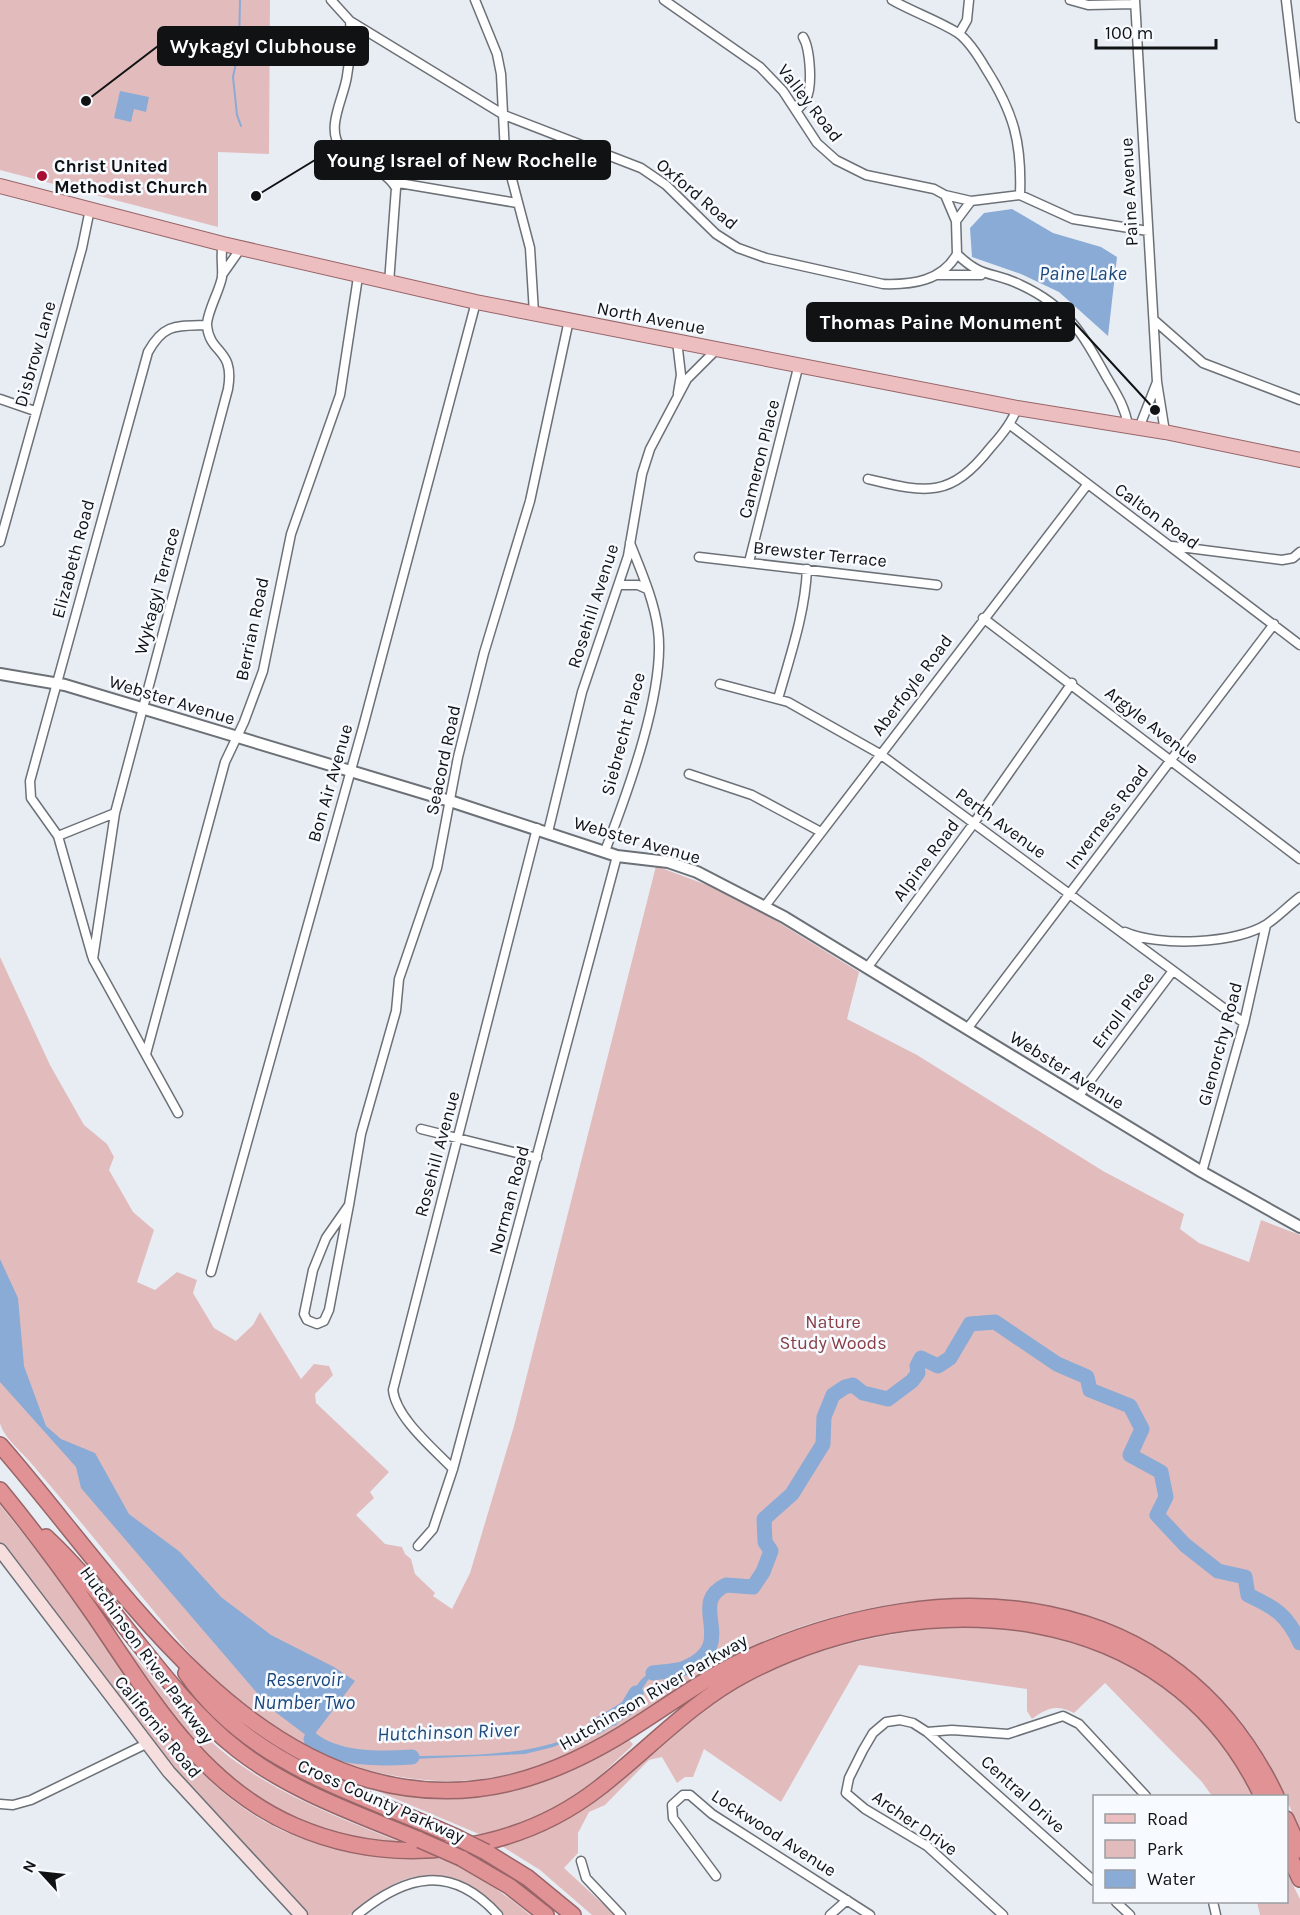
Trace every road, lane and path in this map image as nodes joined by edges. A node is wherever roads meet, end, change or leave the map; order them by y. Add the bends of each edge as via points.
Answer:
1 (331, 0) edge
2 (475, 0) edge
3 (664, 0) edge
4 (892, 0) edge
5 (969, 0) edge
6 (1070, 0) edge
7 (1286, 0) edge
8 (1135, 2) edge
9 (350, 21) junction
10 (959, 34) junction
11 (803, 37) dead end
12 (797, 110) junction
13 (504, 115) junction
14 (1300, 118) edge
15 (393, 182) junction
16 (0, 186) edge
17 (945, 195) junction
18 (1020, 195) junction
19 (971, 201) junction
20 (517, 203) junction
21 (90, 209) junction
22 (956, 221) junction
23 (1148, 231) junction
24 (223, 244) junction
25 (241, 248) junction
26 (957, 254) junction
27 (222, 275) junction
28 (937, 275) junction
29 (984, 275) junction
30 (358, 277) junction
31 (389, 284) junction
32 (476, 302) junction
33 (534, 313) junction
34 (569, 320) junction
35 (1154, 320) junction
36 (207, 325) junction
37 (676, 341) junction
38 (717, 349) junction
39 (799, 364) junction
40 (1157, 382) junction
41 (678, 394) junction
42 (0, 399) edge
43 (1300, 400) edge
44 (1017, 408) junction
45 (35, 411) junction
46 (1009, 424) junction
47 (1133, 427) junction
48 (1165, 432) junction
49 (1300, 460) edge
50 (868, 479) dead end
51 (1087, 485) junction
52 (0, 542) edge
53 (630, 542) junction
54 (1172, 546) junction
55 (1300, 552) edge
56 (699, 557) dead end
57 (750, 562) junction
58 (807, 569) junction
59 (619, 585) junction
60 (938, 585) dead end
61 (647, 589) junction
62 (983, 618) junction
63 (1274, 624) junction
64 (1300, 645) edge
65 (0, 674) edge
66 (57, 683) junction
67 (1072, 683) junction
68 (720, 684) dead end
69 (778, 699) junction
70 (142, 709) junction
71 (236, 738) junction
72 (880, 754) junction
73 (1171, 760) junction
74 (350, 771) junction
75 (689, 774) dead end
76 (450, 801) junction
77 (115, 813) junction
78 (974, 823) junction
79 (537, 828) junction
80 (548, 832) junction
81 (821, 832) junction
82 (58, 836) junction
83 (605, 851) junction
84 (617, 856) junction
85 (1300, 859) edge
86 (1070, 894) junction
87 (1300, 897) edge
88 (765, 906) junction
89 (1103, 920) junction
90 (1266, 925) junction
91 (93, 959) junction
92 (867, 968) junction
93 (1172, 972) junction
94 (1244, 1023) junction
95 (967, 1029) junction
96 (146, 1053) junction
97 (1078, 1097) junction
98 (178, 1113) dead end
99 (421, 1129) dead end
100 (458, 1138) junction
101 (537, 1158) junction
102 (1202, 1172) junction
103 (349, 1205) junction
104 (1300, 1227) edge
105 (211, 1272) dead end
106 (0, 1445) edge
107 (453, 1469) junction
108 (0, 1490) edge
109 (11, 1504) junction
110 (418, 1546) dead end
111 (0, 1550) edge
112 (156, 1630) junction
113 (927, 1732) junction
114 (146, 1743) junction
115 (1144, 1795) edge
116 (1261, 1795) edge
117 (1275, 1795) edge
118 (0, 1804) edge
119 (1288, 1821) edge
120 (1300, 1850) edge
121 (1288, 1851) edge
122 (581, 1861) dead end
123 (716, 1876) dead end
124 (1093, 1879) edge
125 (1300, 1879) edge
126 (847, 1900) junction
127 (1117, 1903) edge
128 (301, 1915) edge
129 (357, 1915) edge
130 (498, 1915) edge
131 (546, 1915) edge
132 (573, 1915) edge
133 (621, 1915) edge
134 (830, 1915) edge
135 (870, 1915) edge
136 (1003, 1915) edge
137 (1130, 1915) edge

1 - 9 street, Oxford Road
2 - 13 street via 497,54
3 - 12 street, Valley Road via 760,67
4 - 10 street
5 - 10 street via 968,20
6 - 8 street via 1088,5
7 - 14 street
8 - 23 street, Paine Avenue
9 - 13 street, Oxford Road
9 - 15 street via 348,68 335,132 341,148
10 - 18 street via 980,58 1015,124
11 - 12 street via 810,63 809,93
12 - 17 street, Valley Road via 817,143 836,160 866,175 934,189
13 - 20 street via 505,153
13 - 28 street, Oxford Road via 641,168 666,185 716,234 754,255 883,284 915,283
15 - 20 street
15 - 31 street via 397,193
16 - 21 main road, North Avenue
17 - 19 street, Valley Road
17 - 22 street
18 - 19 street, Valley Road
18 - 23 street via 1073,219
19 - 22 street
20 - 33 street via 530,248
21 - 24 main road, North Avenue
21 - 45 street, Disbrow Lane
22 - 26 street
23 - 35 street, Paine Avenue
24 - 25 main road, North Avenue
24 - 27 street
25 - 27 street
25 - 30 main road, North Avenue
26 - 28 street via 946,270
26 - 29 street
27 - 36 street
28 - 29 street
29 - 47 street via 1003,278 1042,295 1075,323
30 - 31 main road, North Avenue
30 - 71 street, Berrian Road via 340,395 291,534 263,670
31 - 32 main road, North Avenue
32 - 33 main road, North Avenue
32 - 74 street, Bon Air Avenue
33 - 34 main road, North Avenue
34 - 37 main road, North Avenue
34 - 76 street, Seacord Road via 530,501 484,653
35 - 40 street, Paine Avenue
35 - 43 street via 1203,363
36 - 66 street, Elizabeth Road via 168,328 148,352
36 - 70 street, Wykagyl Terrace via 214,344 228,360 231,375
37 - 38 main road, North Avenue
37 - 41 street, Rosehill Avenue via 681,375
38 - 39 main road, North Avenue
38 - 41 street, Rosehill Avenue
39 - 44 main road, North Avenue
39 - 57 street, Cameron Place
40 - 47 street, Paine Avenue
40 - 48 street, Paine Avenue
41 - 53 street, Rosehill Avenue via 650,449
42 - 45 street
44 - 46 street
44 - 47 main road, North Avenue
45 - 52 street, Disbrow Lane
46 - 50 street via 978,465 949,485 913,490
46 - 51 street, Calton Road
47 - 48 main road, North Avenue
48 - 49 main road, North Avenue
51 - 54 street, Calton Road
51 - 62 street, Aberfoyle Road
53 - 59 street, Rosehill Avenue
53 - 61 street, Siebrecht Place
54 - 55 street via 1282,560
54 - 63 street, Calton Road
56 - 57 street, Brewster Terrace
57 - 58 street, Brewster Terrace
58 - 60 street, Brewster Terrace
58 - 69 street via 800,621
59 - 61 street
59 - 80 street, Rosehill Avenue via 582,692
61 - 83 street, Siebrecht Place via 658,631 658,667 648,721
62 - 67 street, Argyle Avenue
62 - 72 street, Aberfoyle Road
63 - 64 street, Calton Road
63 - 73 street, Inverness Road
65 - 66 street, Webster Avenue
66 - 70 street, Webster Avenue
66 - 82 street, Elizabeth Road via 29,790 34,805
67 - 73 street, Argyle Avenue
67 - 78 street, Alpine Road
68 - 69 street, Perth Avenue
69 - 72 street, Perth Avenue via 824,720
70 - 71 street, Webster Avenue
70 - 77 street, Wykagyl Terrace
71 - 74 street, Webster Avenue
71 - 96 street, Berrian Road via 225,762
72 - 78 street, Perth Avenue
72 - 81 street, Aberfoyle Road
73 - 85 street, Argyle Avenue
73 - 86 street, Inverness Road
74 - 76 street, Webster Avenue
74 - 105 street, Bon Air Avenue
75 - 81 street via 752,795
76 - 79 street, Webster Avenue
76 - 103 street, Seacord Road via 437,868 399,979 396,1011 362,1134
77 - 82 street
77 - 91 street, Wykagyl Terrace
78 - 86 street, Perth Avenue
78 - 92 street, Alpine Road
79 - 80 street, Webster Avenue
79 - 100 street, Rosehill Avenue
80 - 83 street, Webster Avenue
81 - 88 street, Aberfoyle Road
82 - 91 street, Elizabeth Road
83 - 84 street, Webster Avenue
84 - 88 street, Webster Avenue via 668,862
84 - 101 street, Norman Road
86 - 89 street, Perth Avenue
86 - 95 street, Inverness Road
87 - 90 street
88 - 92 street, Webster Avenue
89 - 90 street via 1146,939 1181,942 1214,939
89 - 93 street, Perth Avenue
90 - 94 street, Glenorchy Road
91 - 96 street
92 - 95 street, Webster Avenue
93 - 94 street, Perth Avenue
93 - 97 street, Erroll Place
94 - 102 street, Glenorchy Road
95 - 97 street, Webster Avenue
96 - 98 street
97 - 102 street, Webster Avenue
99 - 100 street
100 - 101 street
100 - 107 street, Rosehill Avenue via 393,1390 401,1412
101 - 107 street, Norman Road
102 - 104 street, Webster Avenue
103 - 103 street, Seacord Road via 326,1238 309,1283 304,1314 317,1324 324,1321 329,1310
106 - 112 highway, Hutchinson River Parkway
107 - 110 street, Norman Road via 432,1529
108 - 109 highway, Hutchinson River Parkway
109 - 116 highway, Hutchinson River Parkway via 199,1760 266,1812 346,1843 389,1850 448,1848 526,1830 588,1796 700,1703 748,1672 844,1636 947,1619 989,1619 1043,1626 1095,1641 1142,1662 1175,1685 1214,1721 1242,1759
109 - 131 highway, Cross County Parkway, bridge via 59,1548 185,1700 236,1749 297,1788 460,1858 508,1886
111 - 114 main road, California Road
112 - 117 highway, Hutchinson River Parkway via 229,1704 288,1746 367,1779 409,1788 452,1790 509,1784 563,1767 609,1743 725,1669 818,1631 921,1608 989,1606 1032,1611 1113,1634 1180,1673 1233,1724
112 - 132 highway, Cross County Parkway, bridge via 199,1692 230,1723 267,1751 330,1785 486,1852 528,1878
113 - 115 street via 1008,1734 1063,1716 1079,1724
113 - 124 street, Central Drive
113 - 136 street, Archer Drive via 900,1720 886,1722 873,1733 845,1790 849,1797 927,1846
114 - 118 street via 31,1800
114 - 128 main road, California Road
119 - 120 highway
121 - 125 highway
122 - 133 street via 586,1878
123 - 126 street, Lockwood Avenue via 673,1818 672,1805 683,1795
126 - 134 street
126 - 135 street, Lockwood Avenue
127 - 137 street
129 - 130 street via 392,1890 420,1880 439,1879 476,1895

